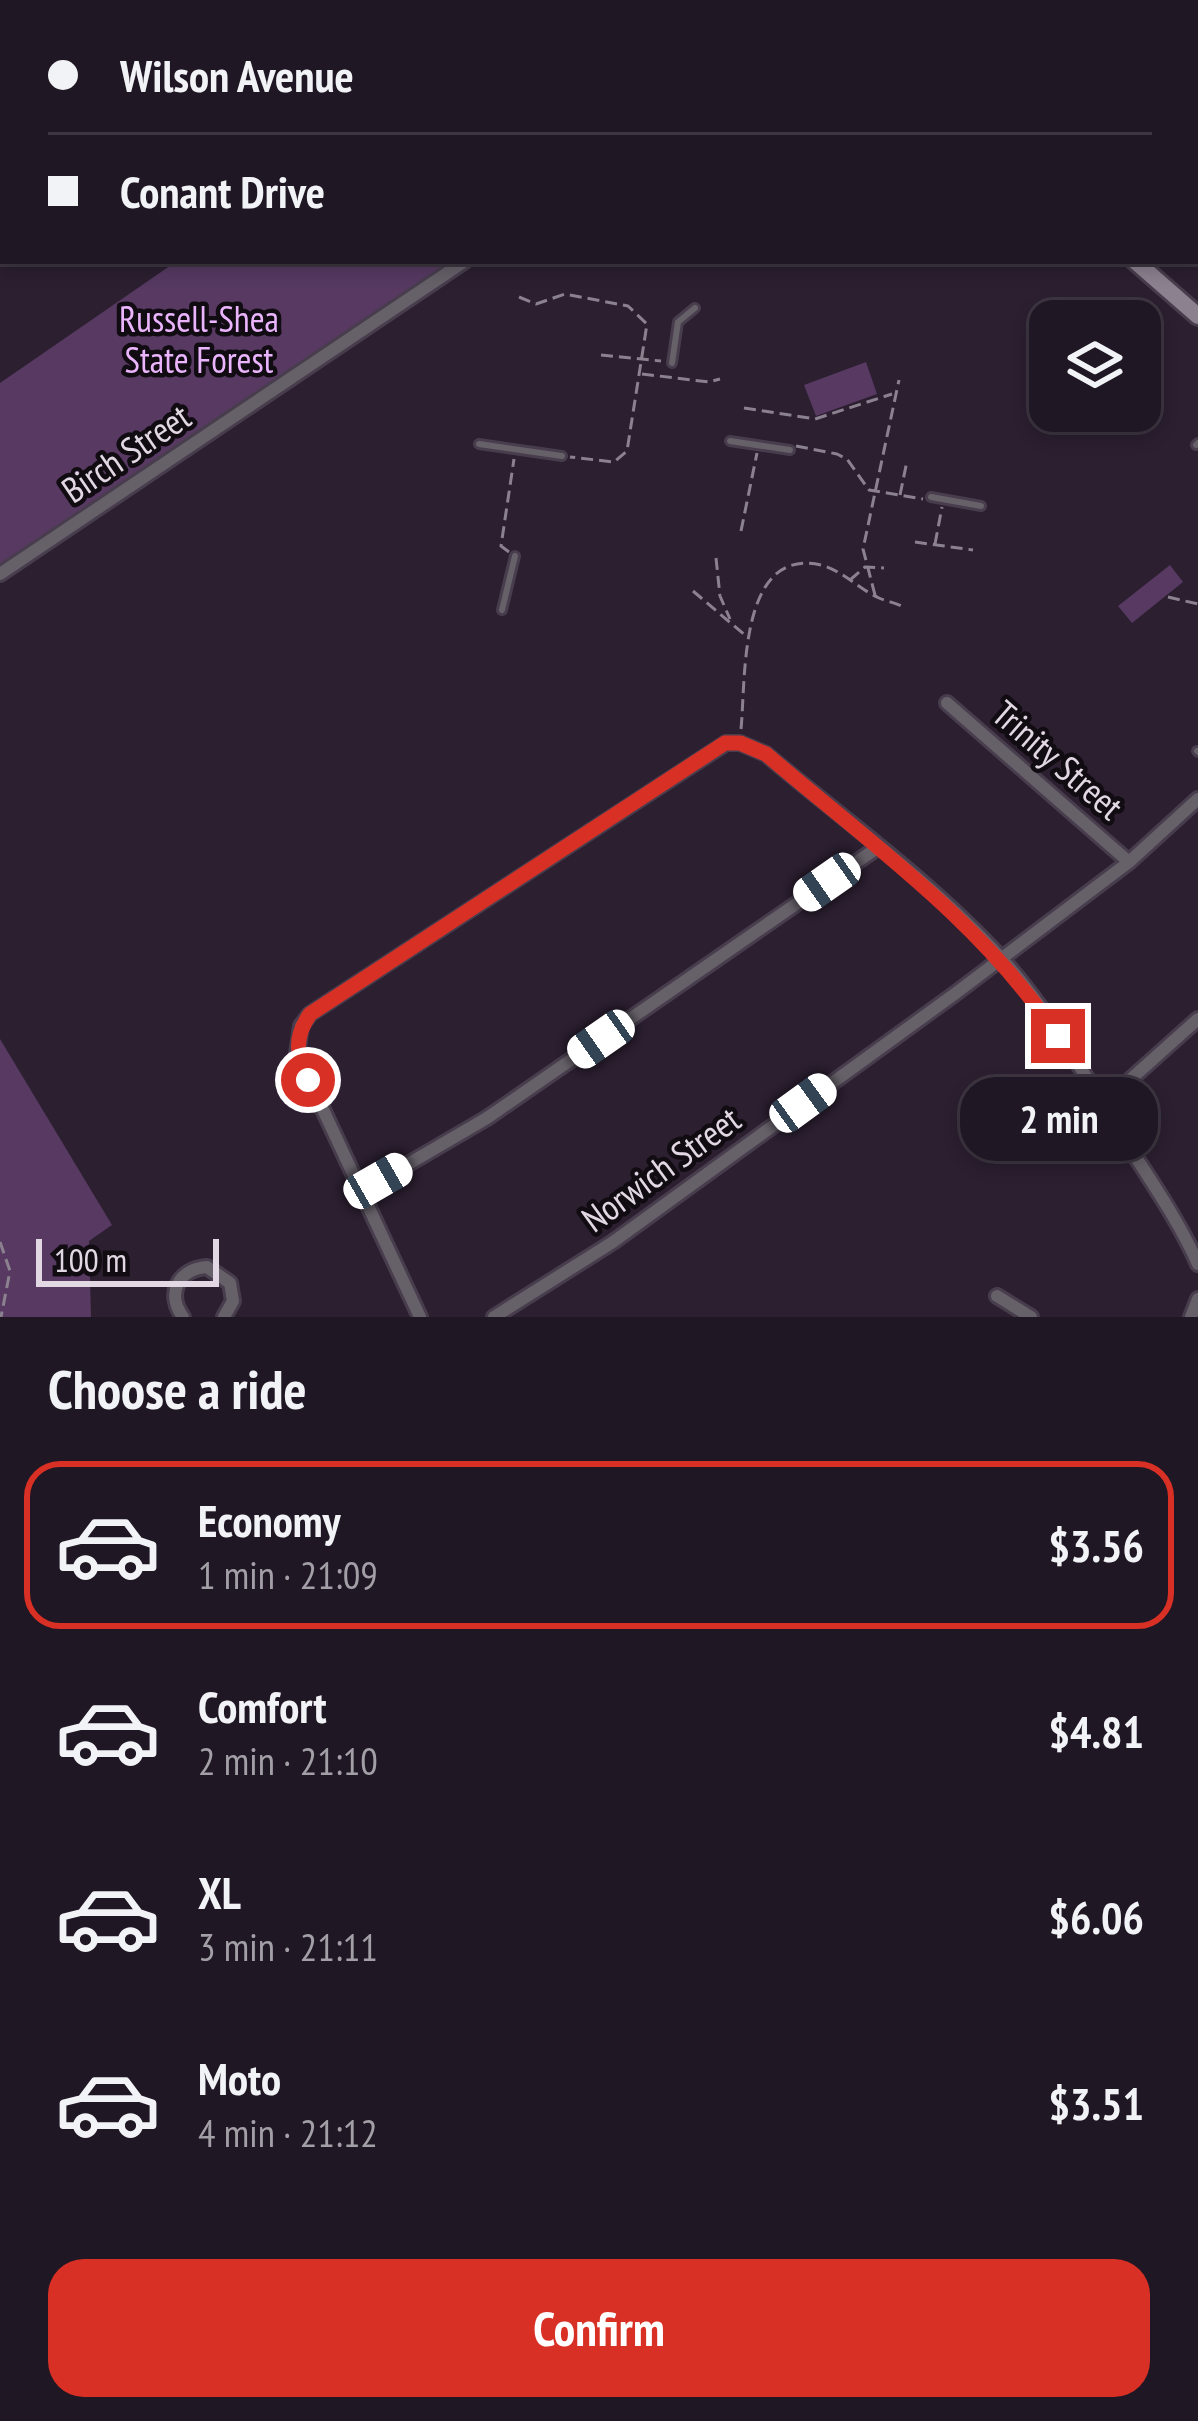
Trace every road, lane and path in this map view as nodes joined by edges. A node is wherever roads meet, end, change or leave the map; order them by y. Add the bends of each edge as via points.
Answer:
1 (461, 264) edge
2 (1141, 264) edge
3 (519, 298) dead end
4 (695, 308) dead end
5 (1198, 316) edge
6 (601, 355) dead end
7 (642, 359) junction
8 (656, 361) dead end
9 (672, 363) dead end
10 (640, 374) junction
11 (720, 379) dead end
12 (899, 380) dead end
13 (896, 393) junction
14 (744, 408) dead end
15 (730, 441) dead end
16 (479, 444) dead end
17 (758, 446) junction
18 (516, 450) junction
19 (790, 450) joint
20 (562, 456) joint
21 (907, 461) dead end
22 (873, 491) junction
23 (900, 496) junction
24 (931, 497) joint
25 (944, 500) junction
26 (981, 506) dead end
27 (741, 531) dead end
28 (915, 542) dead end
29 (935, 544) junction
30 (973, 550) dead end
31 (515, 556) joint
32 (716, 558) dead end
33 (865, 567) junction
34 (884, 568) dead end
35 (0, 574) edge
36 (850, 580) junction
37 (693, 591) dead end
38 (877, 597) junction
39 (1168, 597) dead end
40 (1198, 604) edge
41 (905, 608) dead end
42 (502, 610) dead end
43 (731, 621) junction
44 (747, 638) junction
45 (947, 703) dead end
46 (740, 743) junction
47 (1198, 799) edge
48 (877, 848) junction
49 (1130, 862) junction
50 (1000, 957) junction
51 (1198, 1019) edge
52 (1103, 1105) junction
53 (362, 1191) junction
54 (0, 1242) edge
55 (1198, 1264) edge
56 (997, 1296) dead end
57 (1198, 1299) edge
58 (1, 1317) edge
59 (183, 1317) edge
60 (224, 1317) edge
61 (420, 1317) edge
62 (494, 1317) edge
63 (1031, 1317) edge
64 (1192, 1317) edge

1 - 35 street, Birch Street
2 - 5 main road
3 - 7 path via 536,304 565,294 628,306 647,324
4 - 9 lane via 678,322
6 - 7 path
7 - 8 path
7 - 10 path
10 - 11 path
10 - 20 path via 621,458
12 - 13 path
13 - 14 path via 815,419
13 - 22 path
15 - 17 lane
16 - 18 lane
17 - 19 lane
17 - 27 path
18 - 20 lane
18 - 31 path via 501,546
19 - 22 path via 838,454
21 - 23 path
22 - 23 path
22 - 33 path
23 - 24 path
24 - 25 lane
25 - 26 lane
25 - 29 path
28 - 29 path
29 - 30 path
31 - 42 lane
32 - 43 path
33 - 34 path
33 - 36 path
33 - 38 path
36 - 38 path
36 - 44 path via 817,564 785,571 757,600
37 - 43 path
38 - 41 path
39 - 40 path
43 - 44 path
44 - 46 path
45 - 49 street, Trinity Street
46 - 48 street via 766,754
46 - 53 street via 713,748 310,1014 297,1054
47 - 49 street, Norwich Street
48 - 50 street
48 - 53 street via 487,1118
49 - 50 street, Norwich Street
50 - 52 street
50 - 62 street, Norwich Street via 613,1242
51 - 52 street
52 - 55 street
53 - 61 street
54 - 58 path via 10,1271
56 - 63 street
57 - 64 street
59 - 60 street via 176,1285 207,1267 230,1282

